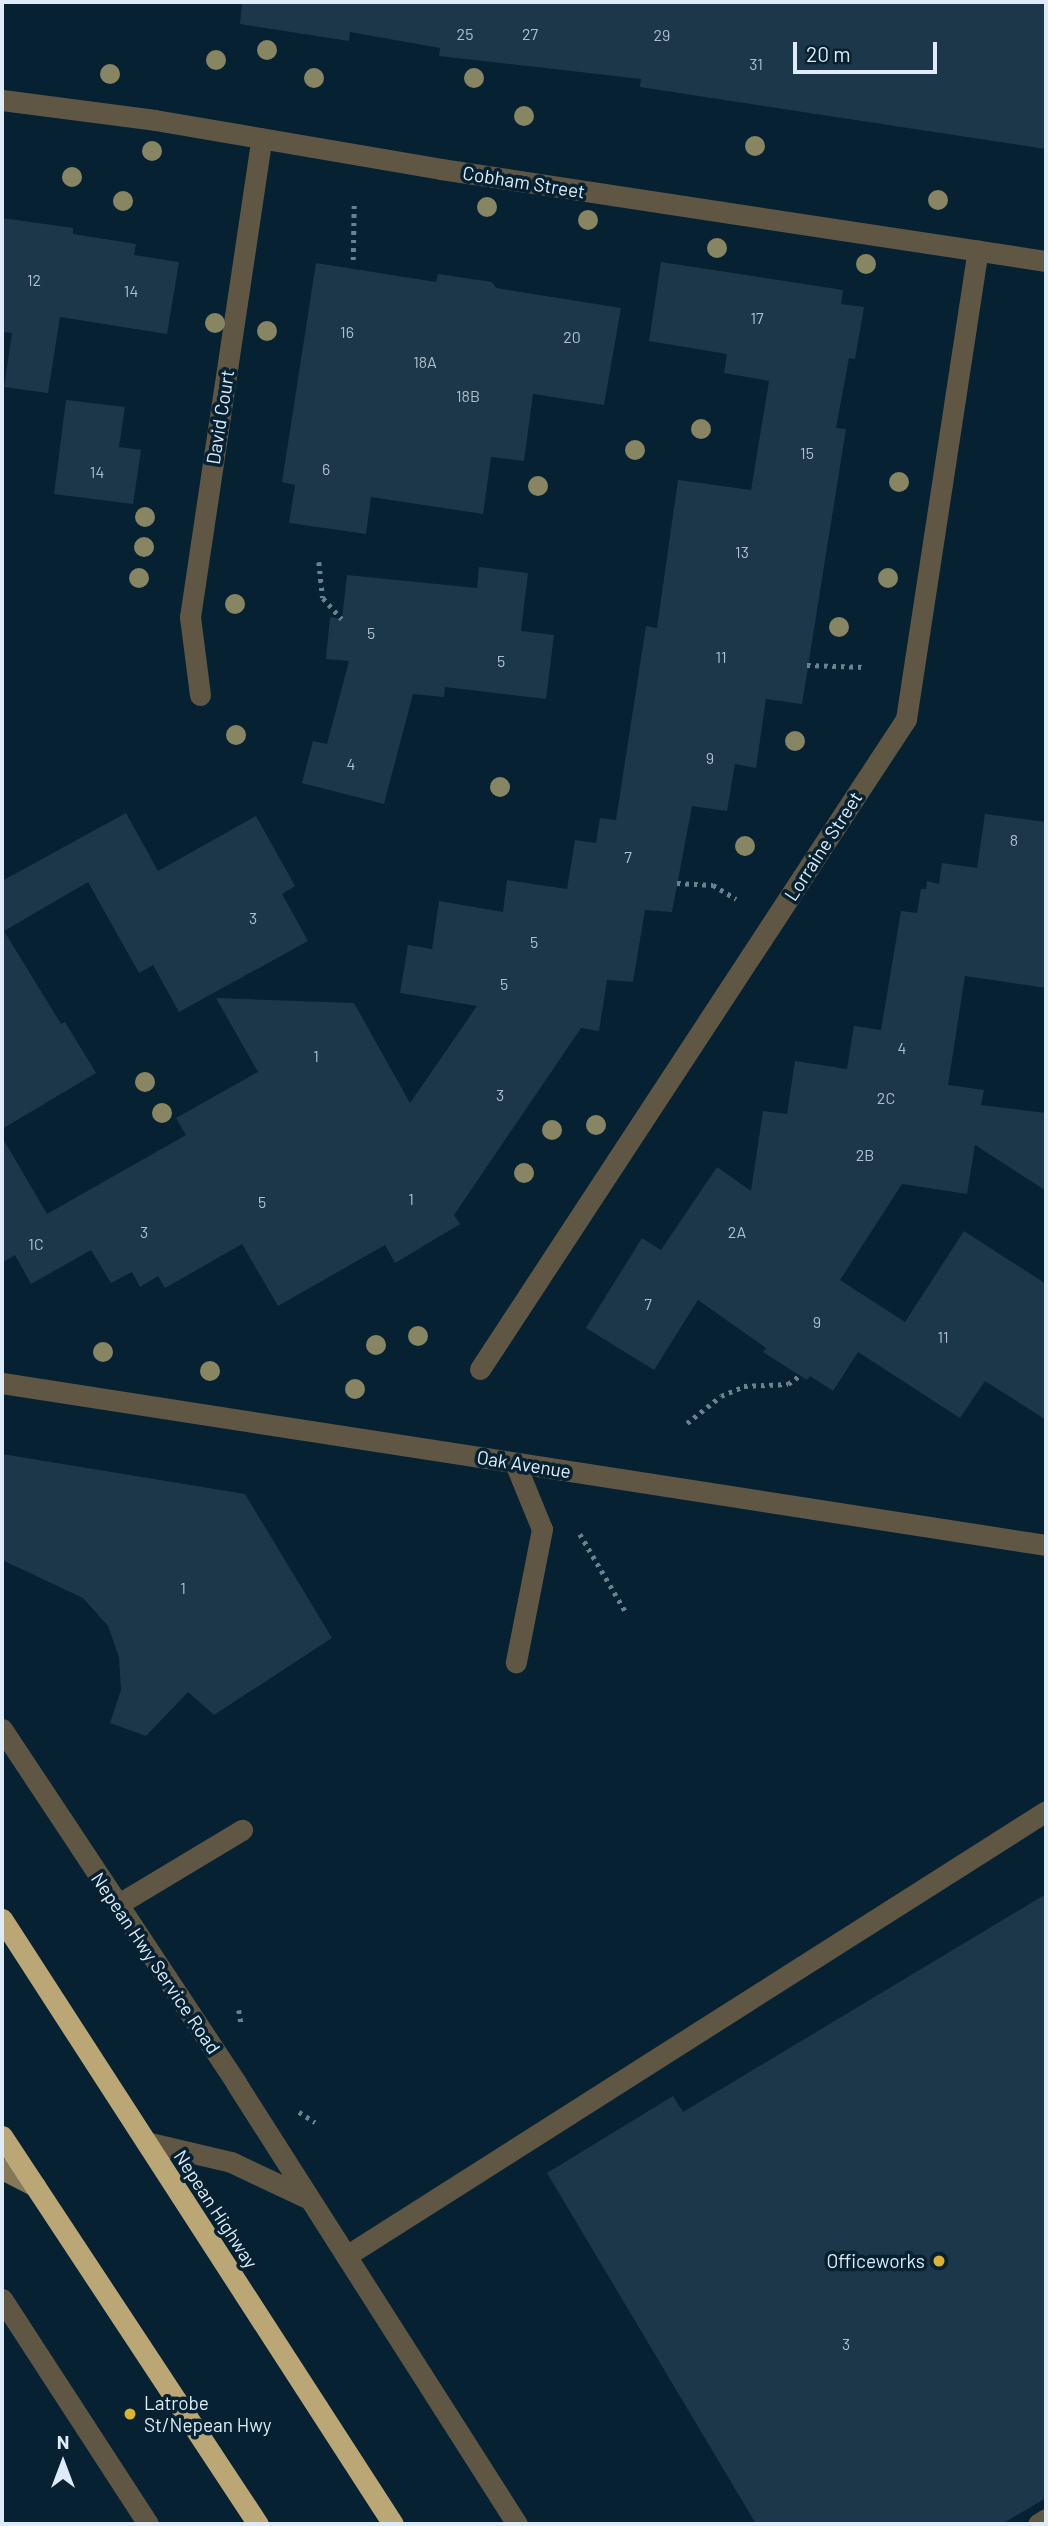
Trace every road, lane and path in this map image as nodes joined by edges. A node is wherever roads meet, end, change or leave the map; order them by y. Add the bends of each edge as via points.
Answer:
1 (2, 100) edge
2 (262, 138) junction
3 (354, 202) dead end
4 (978, 251) junction
5 (352, 260) dead end
6 (1046, 261) edge
7 (319, 562) dead end
8 (342, 618) dead end
9 (807, 665) dead end
10 (865, 667) dead end
11 (200, 695) dead end
12 (677, 883) dead end
13 (736, 899) dead end
14 (480, 1369) dead end
15 (799, 1376) dead end
16 (2, 1383) edge
17 (687, 1423) dead end
18 (515, 1463) junction
19 (580, 1534) dead end
20 (1046, 1545) edge
21 (626, 1614) dead end
22 (516, 1662) dead end
23 (2, 1729) edge
24 (1046, 1811) edge
25 (242, 1830) dead end
26 (117, 1905) junction
27 (2, 1919) edge
28 (2, 2136) edge
29 (146, 2142) junction
30 (2, 2169) edge
31 (36, 2186) junction
32 (307, 2198) junction
33 (346, 2256) junction
34 (2, 2299) edge
35 (1046, 2519) edge
36 (148, 2524) edge
37 (258, 2524) edge
38 (393, 2524) edge
39 (517, 2524) edge
40 (1038, 2524) edge

1 - 2 street, Cobham Street
2 - 4 street, Cobham Street
2 - 11 street, David Court via 190,617
3 - 5 path
4 - 6 street, Cobham Street
4 - 14 street, Lorraine Street via 906,719
7 - 8 path via 323,598
9 - 10 path
12 - 13 path via 713,884
15 - 17 path via 788,1384 744,1386 721,1396
16 - 18 street, Oak Avenue
18 - 20 street, Oak Avenue
18 - 22 street via 541,1529
19 - 21 path
23 - 26 street, Nepean Hwy Service Road
24 - 33 street
25 - 26 street
26 - 32 street, Nepean Hwy Service Road
27 - 29 highway, Nepean Highway
28 - 31 highway
29 - 32 street via 231,2162
29 - 38 highway, Nepean Highway
30 - 31 street
31 - 37 highway
32 - 33 street, Nepean Hwy Service Road
33 - 39 street, Nepean Hwy Service Road
34 - 36 street
35 - 40 street

